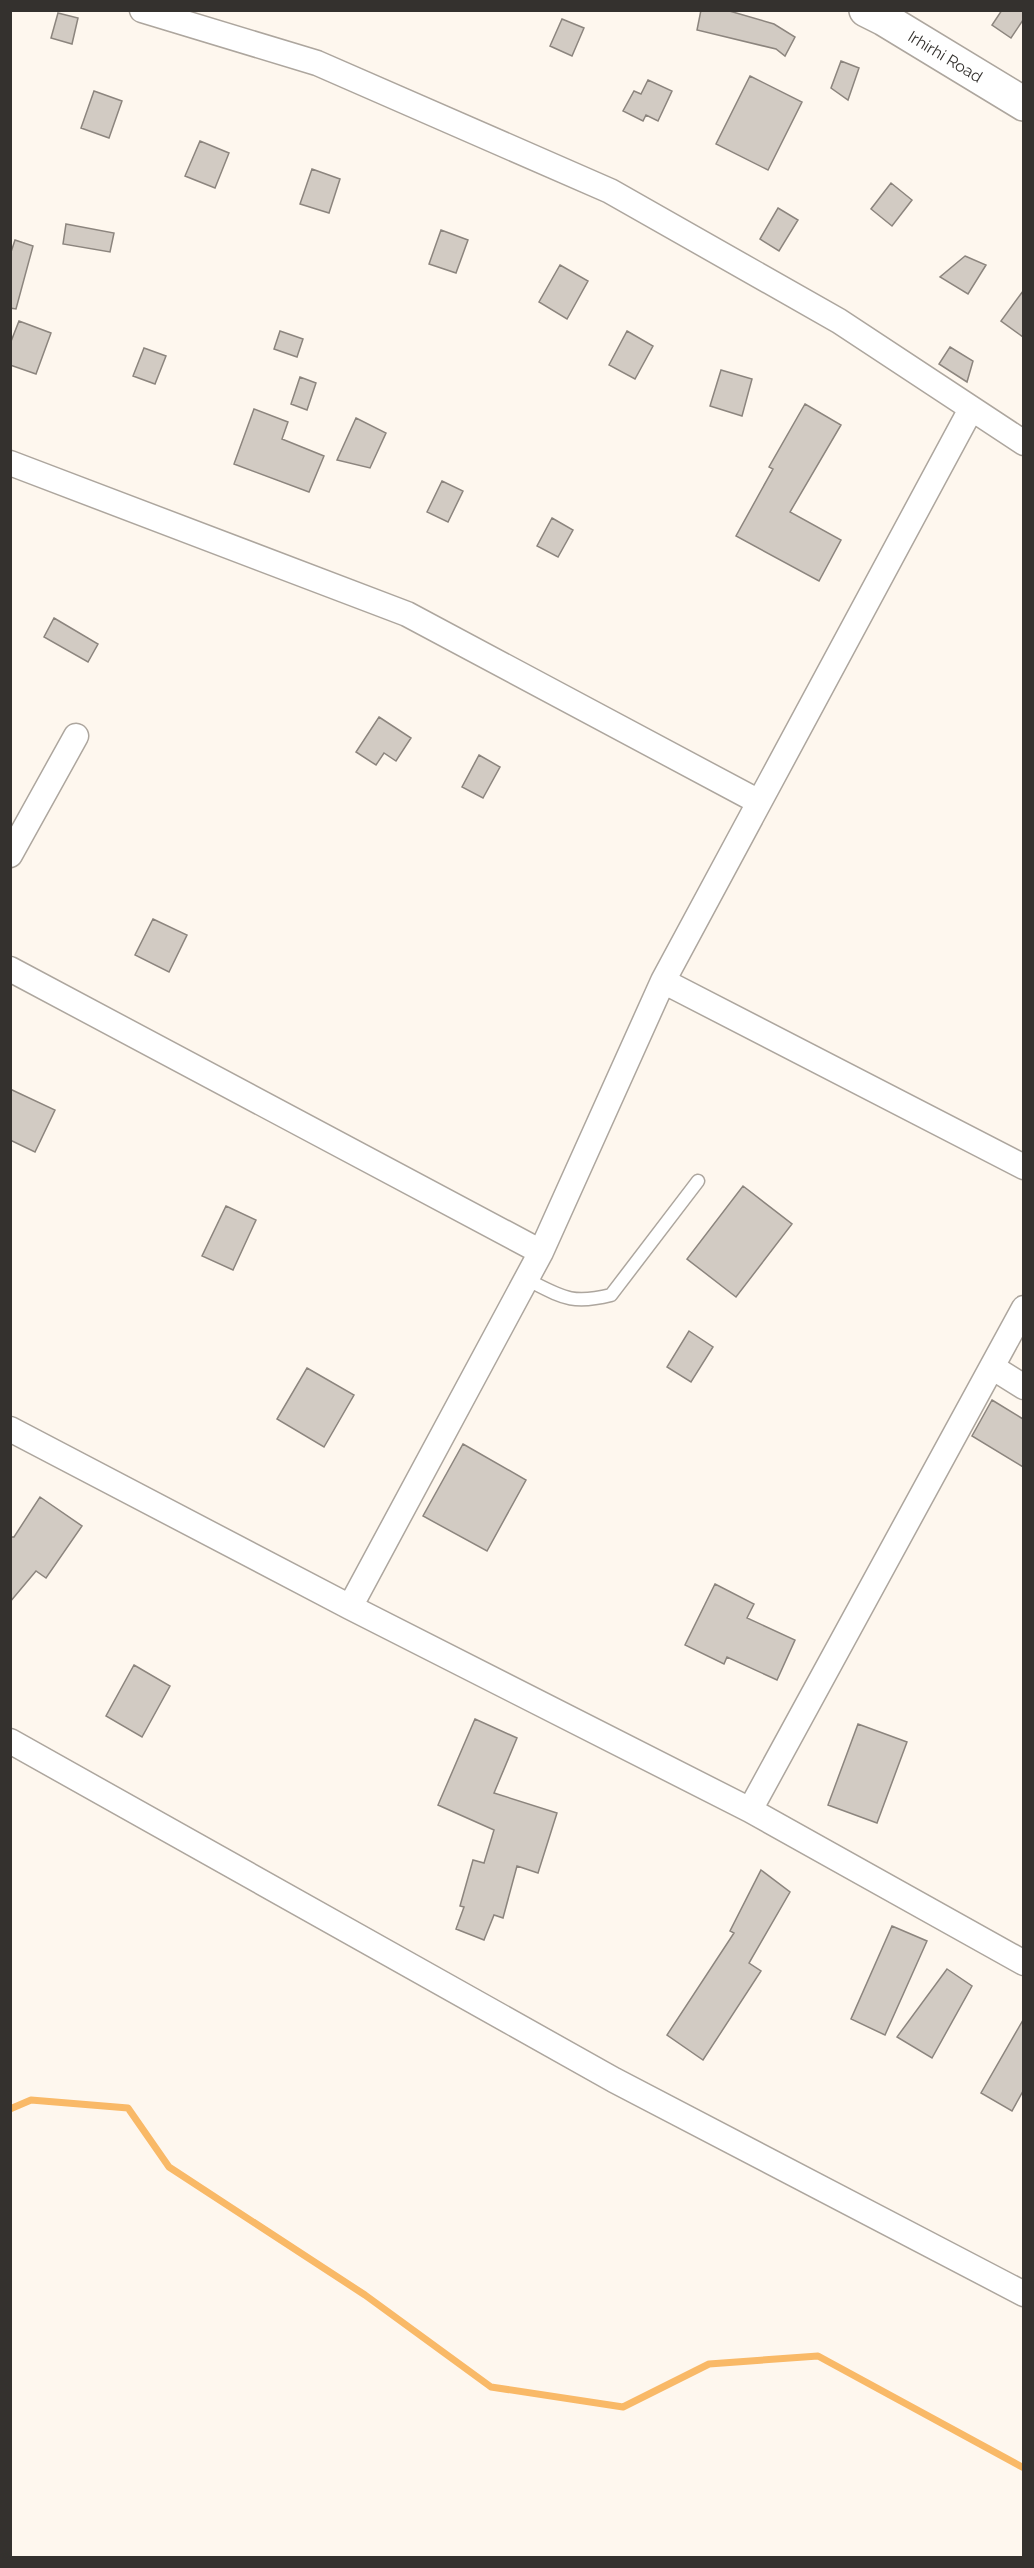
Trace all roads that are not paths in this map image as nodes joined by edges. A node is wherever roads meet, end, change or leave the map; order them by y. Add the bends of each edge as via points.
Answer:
1 (142, 10) edge
2 (879, 13) edge
3 (1023, 104) edge
4 (971, 409) junction
5 (1023, 443) edge
6 (10, 464) edge
7 (76, 736) dead end
8 (759, 802) junction
9 (10, 855) edge
10 (10, 969) edge
11 (663, 981) junction
12 (1023, 1167) edge
13 (698, 1181) dead end
14 (541, 1252) junction
15 (526, 1279) junction
16 (1023, 1308) edge
17 (992, 1367) junction
18 (1023, 1387) edge
19 (10, 1429) edge
20 (350, 1607) junction
21 (10, 1741) edge
22 (750, 1810) junction
23 (1023, 1963) edge
24 (1023, 2294) edge

1 - 4 street via 317,63 610,191 840,321
2 - 3 street, Irhirhi Road
4 - 5 street
4 - 8 street
6 - 8 street via 407,614
7 - 9 street
8 - 11 street
10 - 14 street
11 - 12 street
11 - 14 street
13 - 15 lane via 611,1295 578,1301
14 - 15 street
15 - 20 street
16 - 17 street
17 - 18 street
17 - 22 street
19 - 20 street
20 - 22 street
21 - 24 street via 614,2080
22 - 23 street

